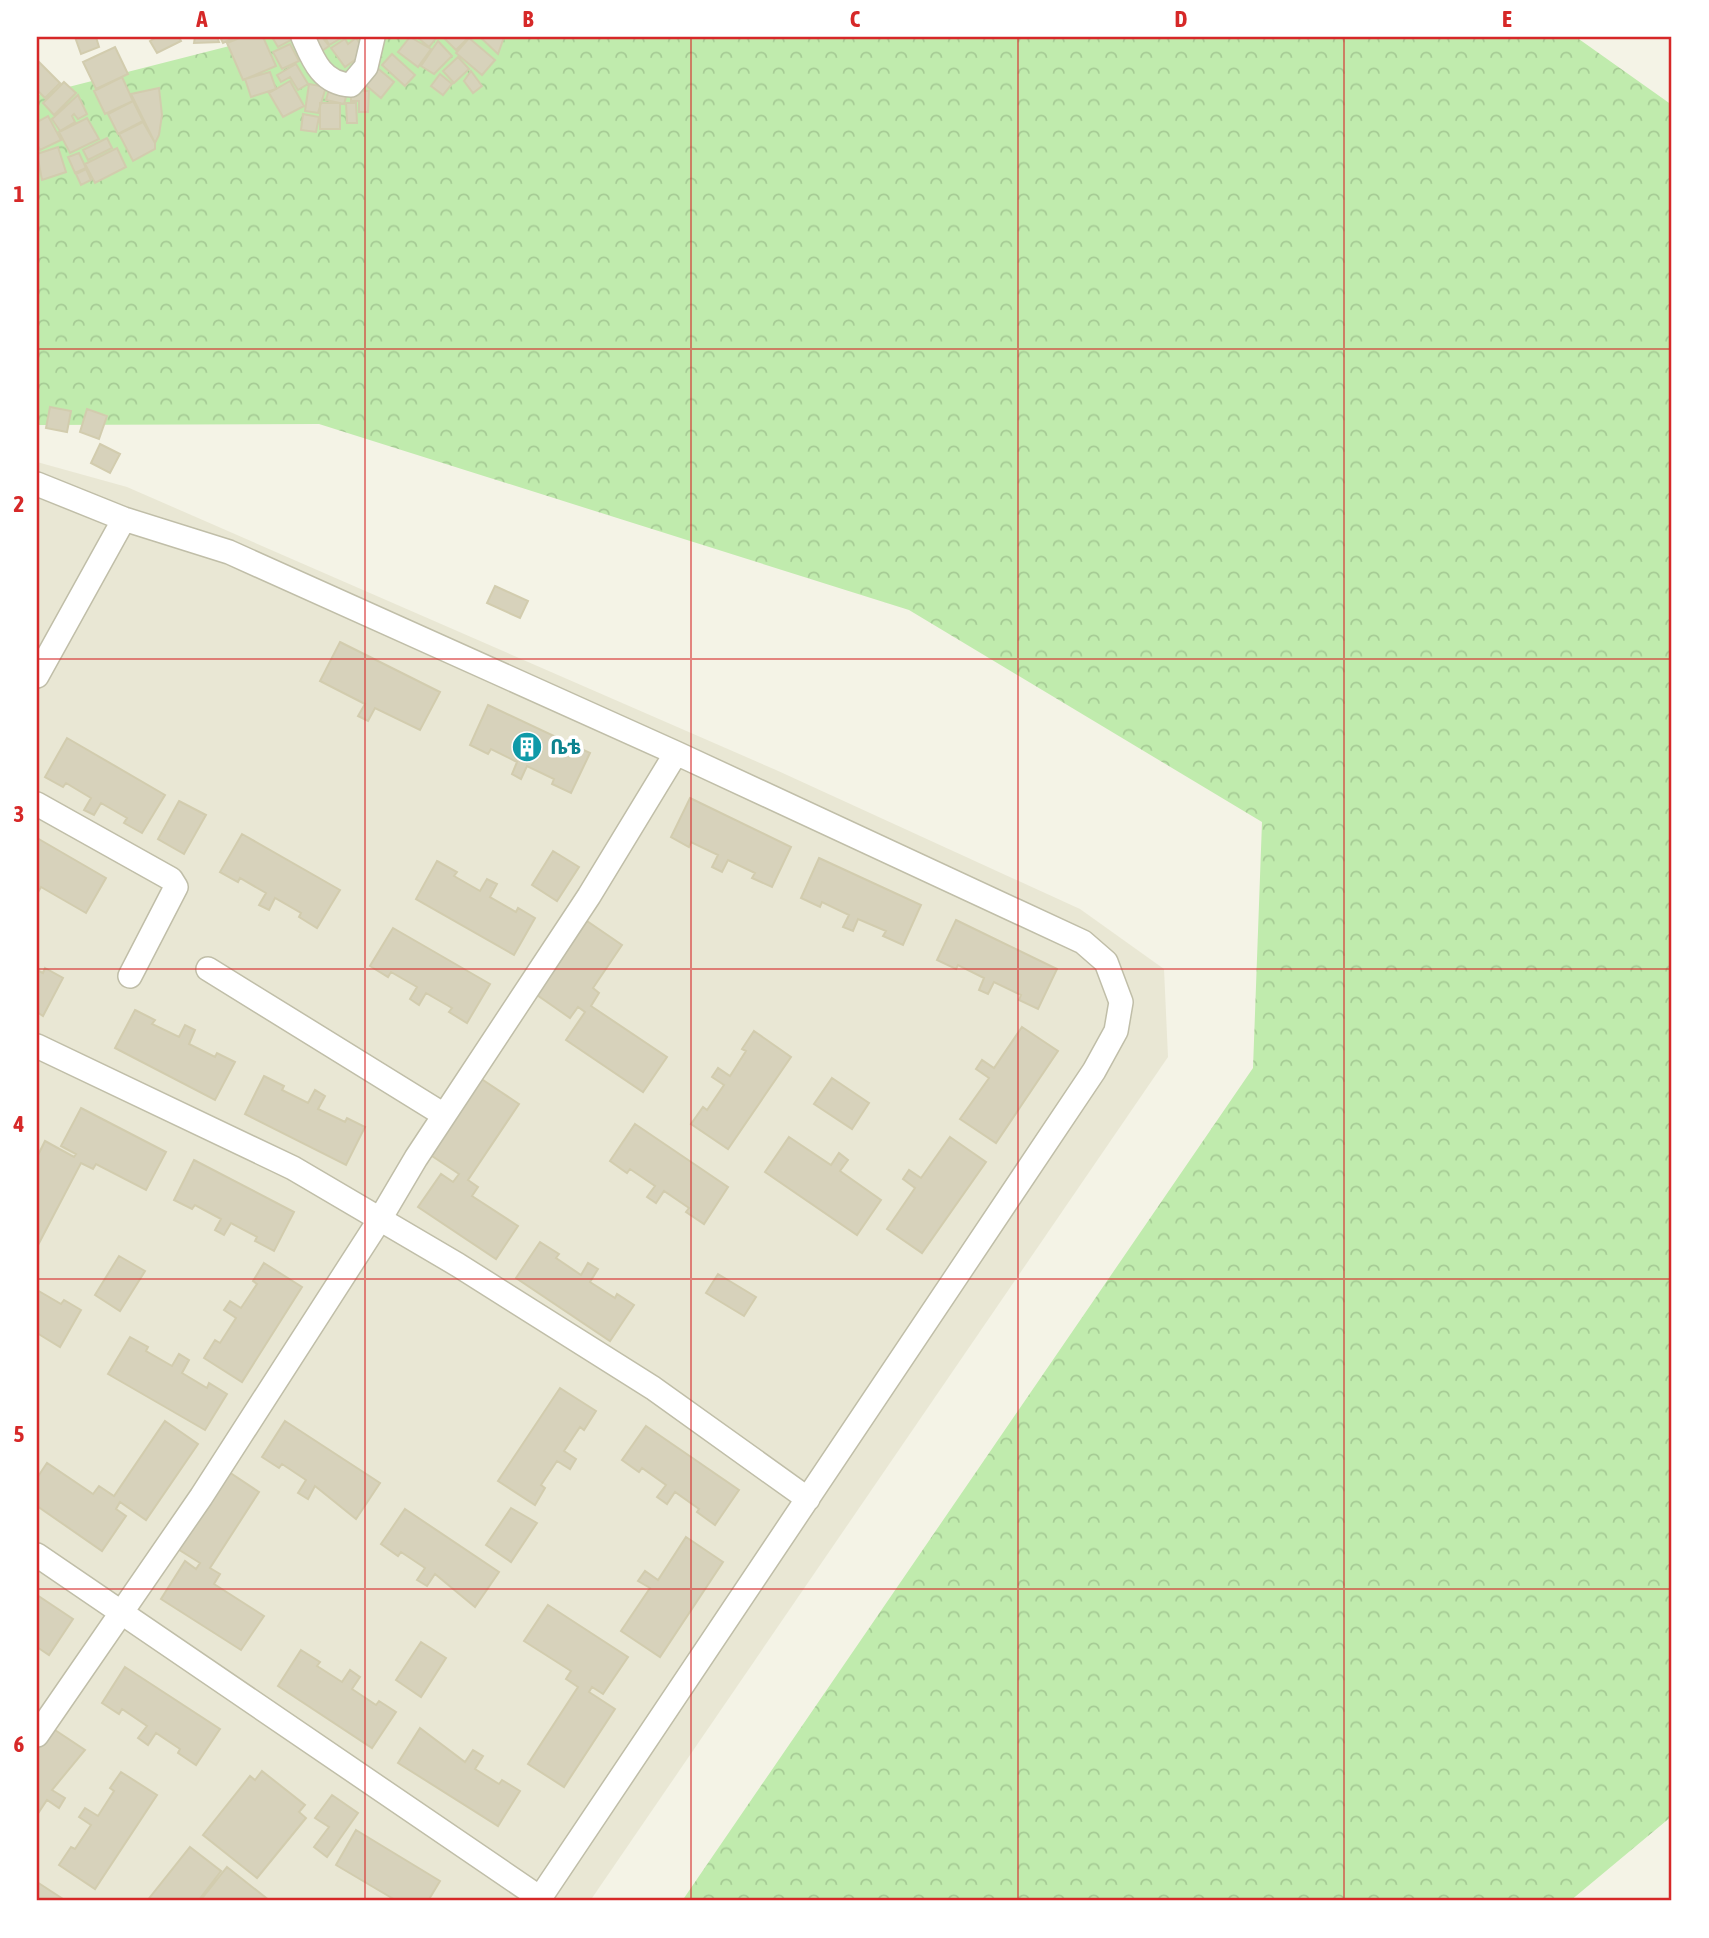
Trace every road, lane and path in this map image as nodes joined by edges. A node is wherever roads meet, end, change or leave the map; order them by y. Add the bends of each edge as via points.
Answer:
1 (303, 37) edge
2 (373, 37) edge
3 (37, 484) edge
4 (124, 519) junction
5 (37, 676) edge
6 (677, 753) junction
7 (37, 804) edge
8 (208, 969) dead end
9 (130, 976) dead end
10 (37, 1046) edge
11 (444, 1115) junction
12 (380, 1219) junction
13 (808, 1499) junction
14 (37, 1555) edge
15 (123, 1612) junction
16 (37, 1735) edge
17 (539, 1899) edge

1 - 2 street via 325,77 341,85 351,85 366,67
3 - 4 street
4 - 5 street
4 - 6 street via 229,552
6 - 11 street
6 - 13 street via 1083,942 1106,962 1121,1002 1116,1031 1094,1071
7 - 9 street via 171,879 176,887
8 - 11 street
10 - 12 street via 293,1168
11 - 12 street
12 - 13 street via 641,1380
12 - 15 street
13 - 17 street
14 - 15 street
15 - 16 street
15 - 17 street

